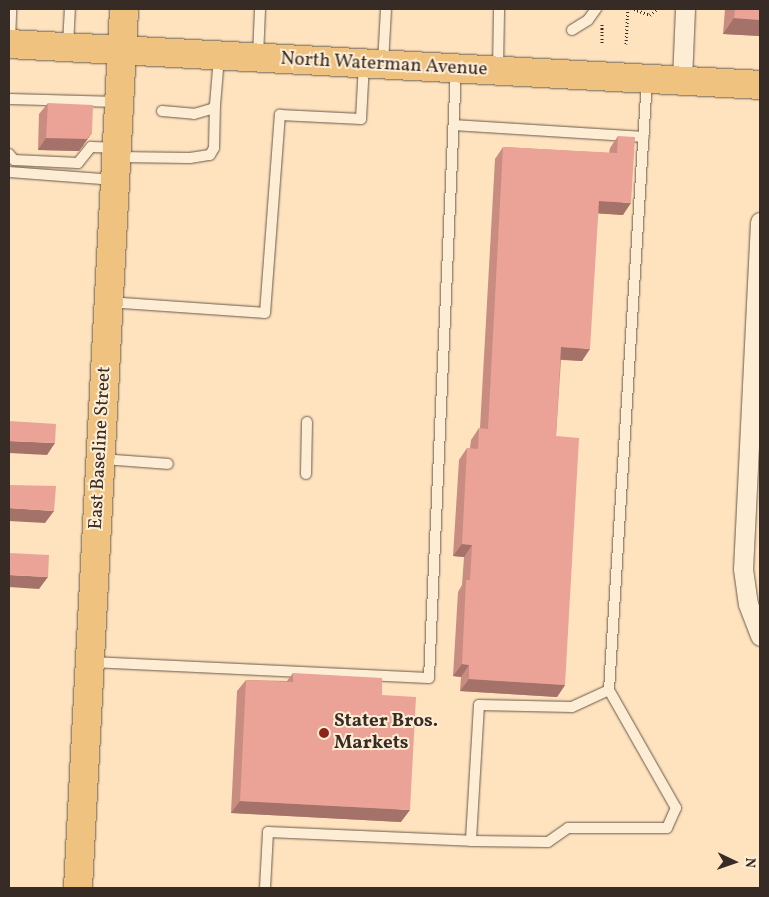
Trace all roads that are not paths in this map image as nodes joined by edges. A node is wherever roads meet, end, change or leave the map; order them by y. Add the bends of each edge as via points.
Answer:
1 (11, 9) edge
2 (70, 9) edge
3 (124, 9) edge
4 (260, 9) edge
5 (386, 9) edge
6 (499, 9) edge
7 (685, 9) edge
8 (599, 11) edge
9 (572, 30) dead end
10 (9, 44) edge
11 (68, 46) junction
12 (122, 50) junction
13 (219, 56) junction
14 (258, 58) junction
15 (374, 63) junction
16 (456, 68) junction
17 (498, 70) junction
18 (647, 79) junction
19 (682, 80) junction
20 (760, 85) edge
21 (9, 99) edge
22 (119, 102) junction
23 (216, 105) junction
24 (162, 111) dead end
25 (454, 125) junction
26 (644, 137) junction
27 (9, 154) edge
28 (116, 162) junction
29 (9, 172) edge
30 (760, 222) edge
31 (109, 302) junction
32 (307, 422) dead end
33 (100, 459) junction
34 (168, 464) dead end
35 (306, 474) dead end
36 (753, 510) edge
37 (760, 636) edge
38 (90, 662) junction
39 (609, 690) junction
40 (471, 841) junction
41 (78, 888) edge
42 (265, 888) edge

1 - 10 lane
2 - 11 lane
3 - 12 main road, East Baseline Street
4 - 14 lane
5 - 15 lane
6 - 17 lane
7 - 19 street
8 - 9 lane
10 - 11 main road, North Waterman Avenue
11 - 12 main road, North Waterman Avenue
12 - 13 main road, North Waterman Avenue
12 - 22 main road, East Baseline Street
13 - 14 main road, North Waterman Avenue
13 - 23 lane
14 - 15 main road, North Waterman Avenue
15 - 16 main road, North Waterman Avenue
15 - 31 lane via 361,119 280,115 265,313
16 - 17 main road, North Waterman Avenue
16 - 25 lane
17 - 18 main road, North Waterman Avenue
18 - 19 main road, North Waterman Avenue
18 - 26 lane
19 - 20 main road, North Waterman Avenue
21 - 22 lane
22 - 28 main road, East Baseline Street
23 - 24 lane via 206,113
23 - 28 lane via 214,148 210,155
25 - 26 lane
25 - 38 lane via 429,678
26 - 39 lane
27 - 28 lane via 14,160 78,163 91,147
28 - 29 lane
28 - 31 main road, East Baseline Street
30 - 36 street
31 - 33 main road, East Baseline Street
32 - 35 lane
33 - 34 lane
33 - 38 main road, East Baseline Street
36 - 37 street via 743,569 748,604
38 - 41 main road, East Baseline Street
39 - 40 lane via 572,707 479,705
39 - 40 lane via 676,808 667,828 568,828 548,842
40 - 42 lane via 268,832

